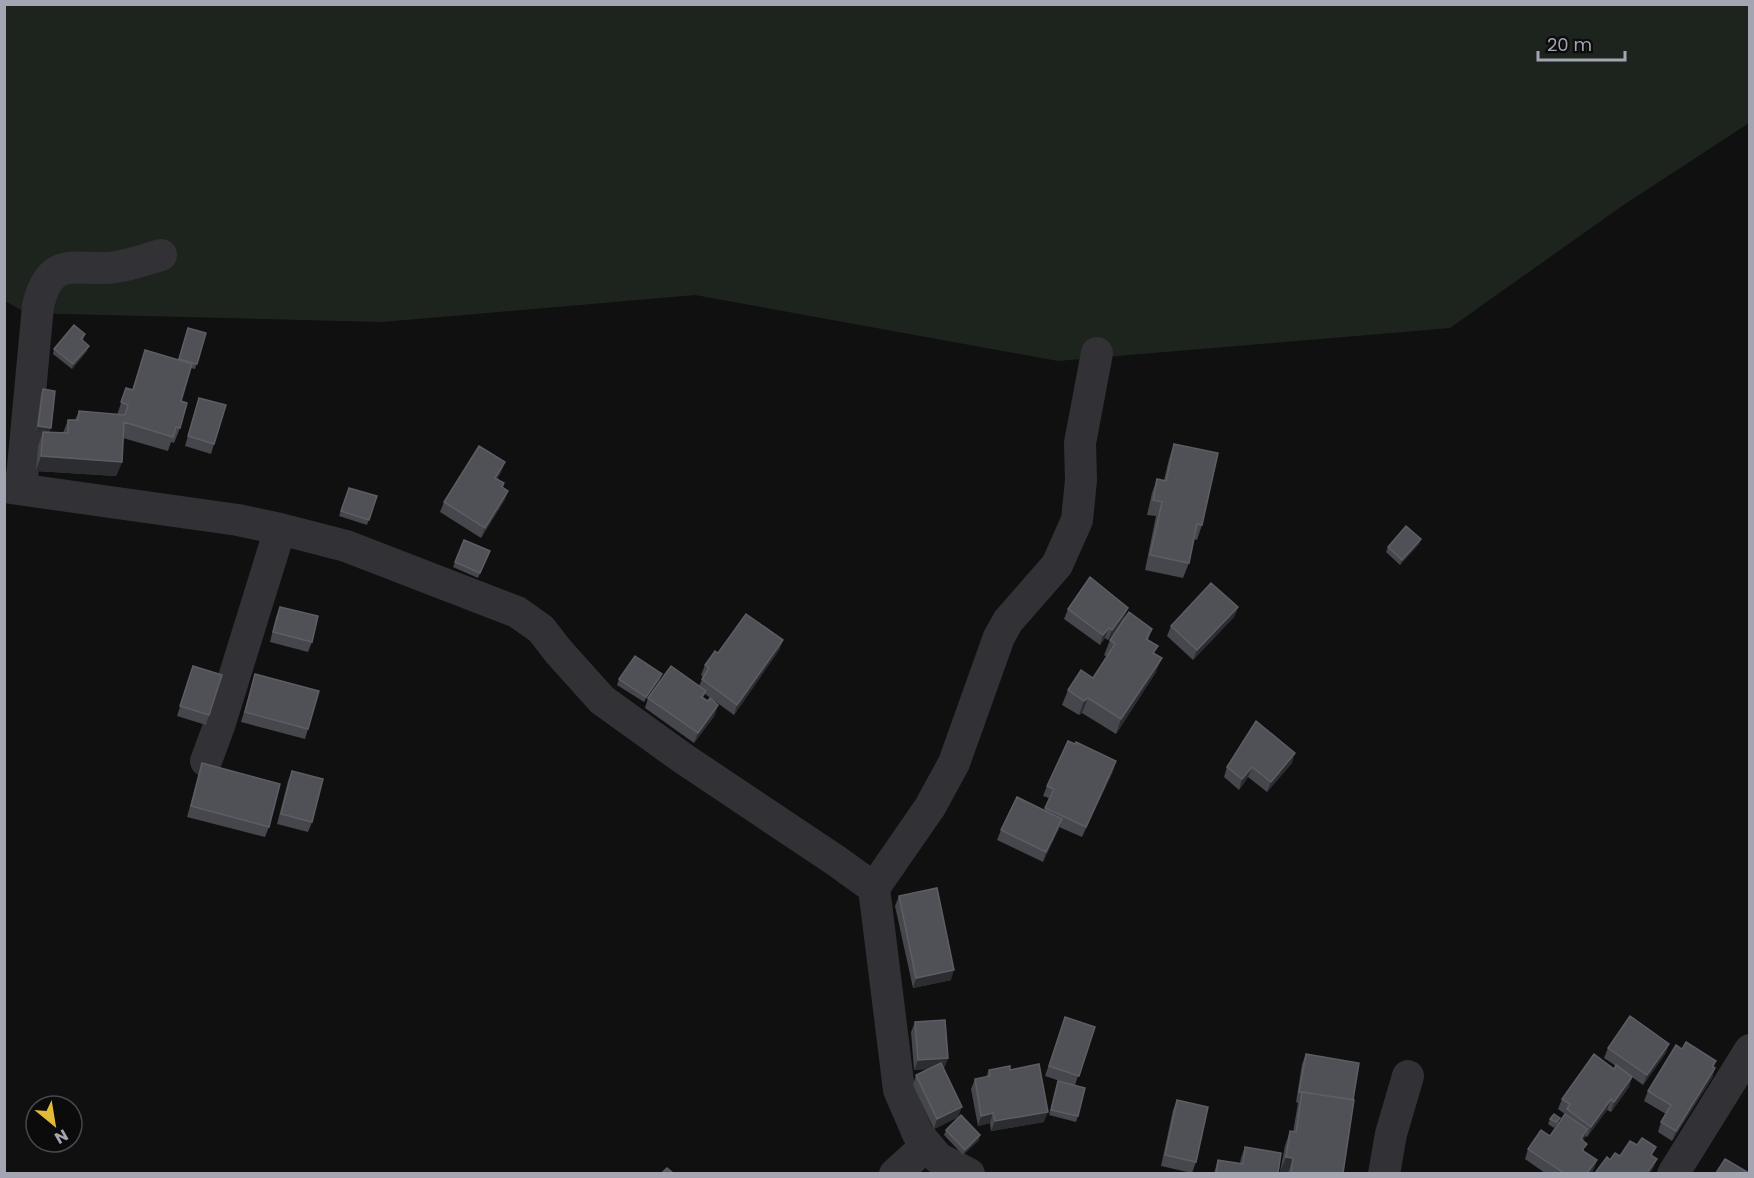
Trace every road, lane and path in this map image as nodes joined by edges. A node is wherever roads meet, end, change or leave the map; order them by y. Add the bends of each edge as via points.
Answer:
1 (161, 255) dead end
2 (1097, 353) dead end
3 (13, 488) edge
4 (280, 529) junction
5 (206, 761) edge
6 (874, 888) junction
7 (1749, 1050) edge
8 (1408, 1076) dead end
9 (927, 1145) junction
10 (895, 1173) edge
11 (969, 1173) edge
12 (1384, 1173) edge
13 (1672, 1173) edge

1 - 3 street via 114,268 65,267 46,284 41,292
2 - 6 street via 1080,443 1077,520 1057,565 1008,621 999,637 954,763 930,807
3 - 4 street
4 - 5 street
4 - 6 street via 346,546 517,612 541,629 602,700
6 - 9 street via 899,1090 918,1134
7 - 13 street
8 - 12 street
9 - 10 street
9 - 11 street via 938,1158

